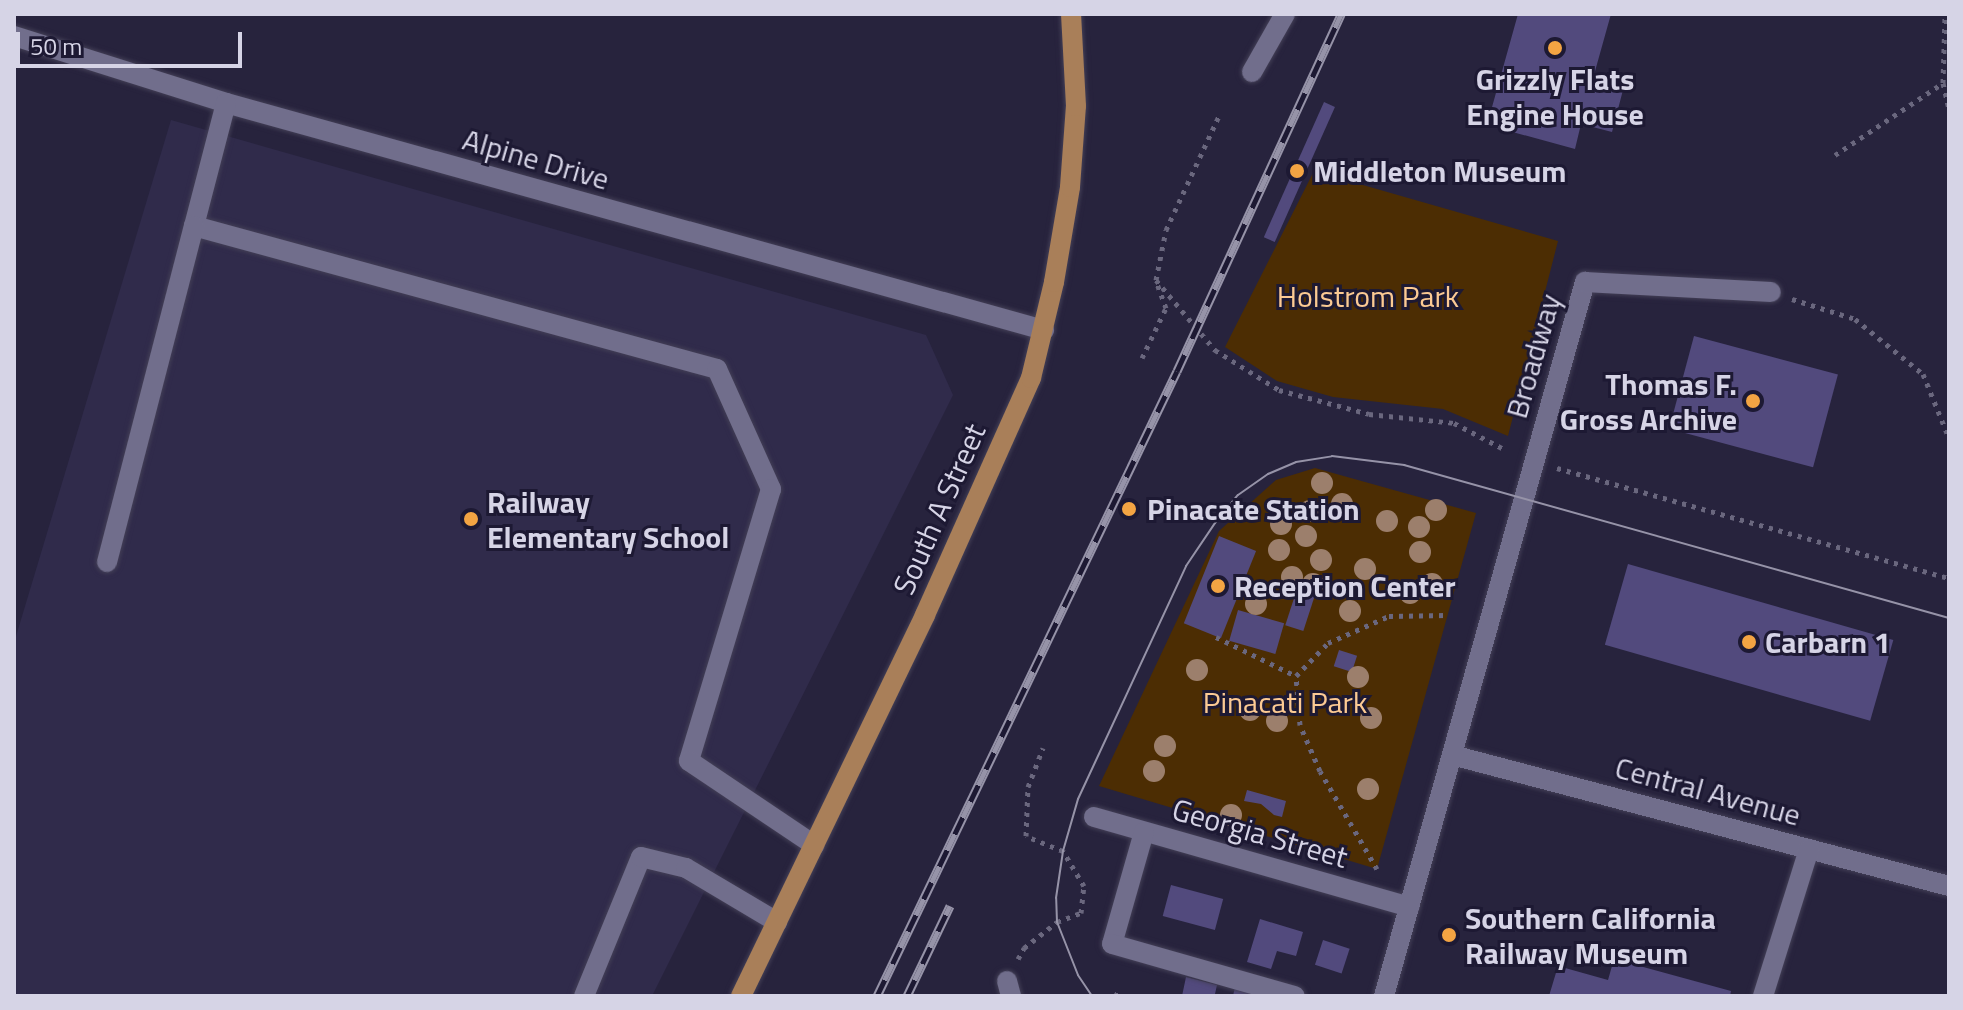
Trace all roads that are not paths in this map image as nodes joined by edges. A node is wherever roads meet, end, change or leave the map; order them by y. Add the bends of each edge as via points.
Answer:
1 (1071, 14) edge
2 (1285, 14) edge
3 (14, 36) edge
4 (1252, 72) dead end
5 (226, 103) junction
6 (194, 226) junction
7 (1771, 292) road end
8 (1044, 330) junction
9 (107, 562) dead end
10 (1452, 755) junction
11 (1094, 817) dead end
12 (1144, 832) junction
13 (814, 845) junction
14 (1809, 849) junction
15 (1949, 886) edge
16 (1409, 907) junction
17 (777, 922) junction
18 (584, 996) edge
19 (741, 996) edge
20 (1295, 996) edge
21 (1384, 996) edge
22 (1763, 996) edge

1 - 8 main road, South A Street via 1076,106 1070,187
2 - 4 street
3 - 5 street, Alpine Drive
5 - 6 street
5 - 8 street, Alpine Drive
6 - 9 street
6 - 13 street via 717,369 771,489 689,761
7 - 10 street, Broadway via 1585,282
8 - 13 main road, South A Street via 1018,406 925,615
10 - 14 street, Central Avenue
10 - 16 street, Broadway
11 - 12 street, Georgia Street
12 - 16 street, Georgia Street
12 - 20 street via 1112,944
13 - 17 main road, South A Street
14 - 15 street, Central Avenue
14 - 22 street
16 - 21 street, Broadway
17 - 18 street via 686,868 641,857
17 - 19 main road, South A Street

